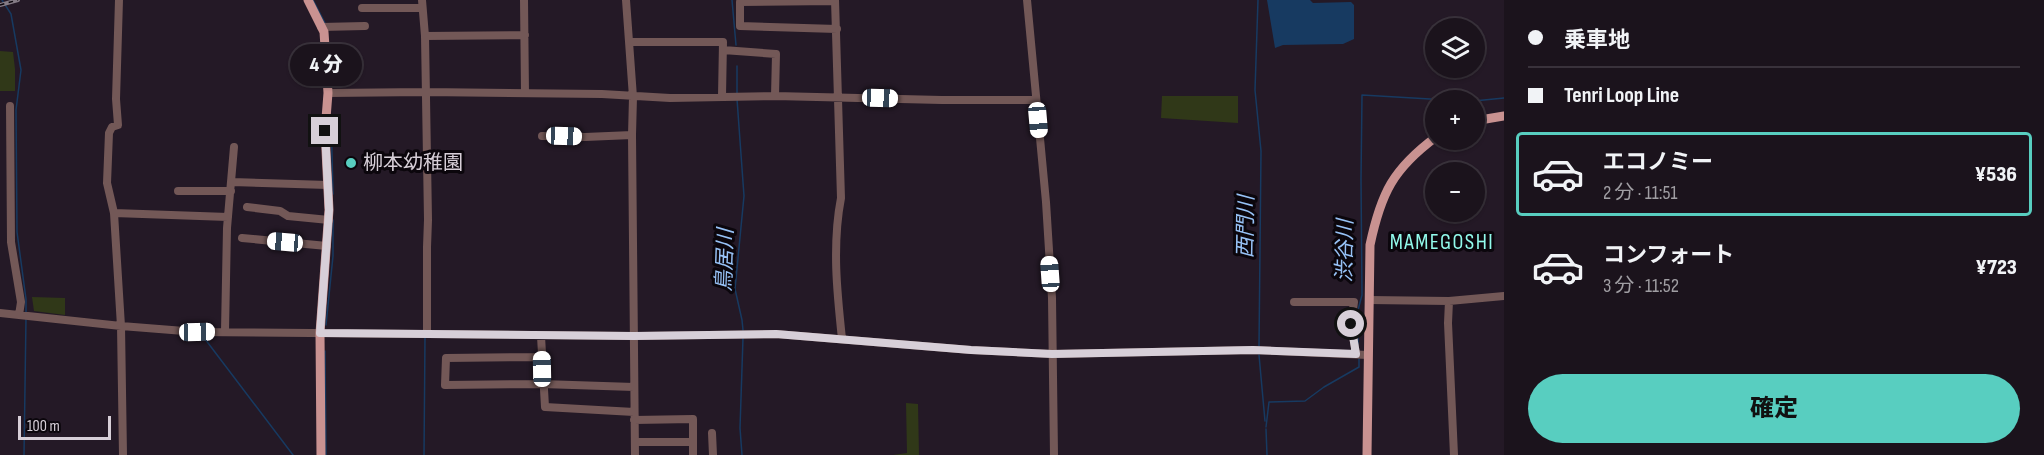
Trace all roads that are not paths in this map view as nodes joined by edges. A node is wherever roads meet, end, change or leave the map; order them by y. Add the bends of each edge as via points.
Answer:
1 (119, 0) edge
2 (308, 0) edge
3 (524, 0) edge
4 (626, 0) edge
5 (835, 0) edge
6 (1027, 0) edge
7 (422, 4) edge
8 (362, 8) dead end
9 (365, 26) dead end
10 (321, 27) junction
11 (837, 29) junction
12 (525, 35) junction
13 (425, 36) junction
14 (629, 42) junction
15 (723, 50) junction
16 (425, 92) junction
17 (328, 93) junction
18 (525, 93) junction
19 (722, 96) junction
20 (775, 96) junction
21 (633, 97) junction
22 (839, 97) junction
23 (1036, 100) junction
24 (10, 106) dead end
25 (1504, 116) edge
26 (1485, 119) edge
27 (632, 135) junction
28 (542, 136) dead end
29 (1425, 146) edge
30 (234, 147) dead end
31 (328, 185) junction
32 (231, 186) junction
33 (178, 191) dead end
34 (247, 207) dead end
35 (114, 213) junction
36 (228, 217) junction
37 (329, 220) junction
38 (243, 238) dead end
39 (327, 246) junction
40 (1504, 296) edge
41 (1370, 300) junction
42 (1449, 301) junction
43 (1294, 302) dead end
44 (0, 313) edge
45 (24, 316) junction
46 (121, 326) junction
47 (225, 331) junction
48 (320, 333) junction
49 (427, 333) junction
50 (541, 336) junction
51 (634, 336) junction
52 (842, 339) junction
53 (1052, 354) junction
54 (1362, 354) junction
55 (542, 357) junction
56 (542, 384) junction
57 (634, 387) junction
58 (634, 416) junction
59 (712, 433) dead end
60 (635, 442) junction
61 (693, 442) junction
62 (123, 455) edge
63 (321, 455) edge
64 (635, 455) edge
65 (693, 455) edge
66 (713, 455) edge
67 (1054, 455) edge
68 (1367, 455) edge
69 (1454, 455) edge

1 - 35 street via 117,125 109,133 107,183
2 - 10 main road
3 - 12 street
4 - 14 street
5 - 11 street
5 - 11 street via 740,2 740,26
6 - 23 street
7 - 8 street
7 - 13 street
9 - 10 street
10 - 17 main road
11 - 22 street
12 - 13 street
12 - 18 street
13 - 16 street
14 - 15 street via 723,42
14 - 21 street
15 - 19 street
15 - 20 street via 776,54
16 - 17 street
16 - 18 street
16 - 49 street
17 - 31 main road
18 - 21 street
19 - 20 street
19 - 21 street
20 - 22 street
21 - 27 street
22 - 23 street
22 - 52 street via 841,198 836,279
23 - 53 street via 1046,202
24 - 45 street via 11,242
25 - 26 main road
27 - 28 street
27 - 51 street
29 - 41 main road via 1402,166 1377,211 1370,244
30 - 32 street
31 - 32 street
31 - 37 main road
32 - 33 street
32 - 36 street
34 - 37 street
35 - 36 street
35 - 46 street
36 - 47 street
37 - 39 main road
38 - 39 street
39 - 48 main road
40 - 42 street
41 - 42 street
41 - 54 main road
42 - 69 street
43 - 54 street via 1354,303 1351,324
44 - 45 street
45 - 46 street
46 - 47 street
46 - 62 street
47 - 48 street
48 - 49 street
48 - 63 main road
49 - 50 street
50 - 51 street
50 - 55 street
51 - 52 street via 776,334
51 - 57 street
52 - 53 street
53 - 54 street
53 - 67 street
54 - 68 main road
55 - 56 street
55 - 56 street via 446,357 445,385
56 - 57 street
56 - 58 street via 544,407
57 - 58 street
58 - 60 street
58 - 61 street via 693,419
59 - 66 street
60 - 61 street
60 - 64 street
61 - 65 street

